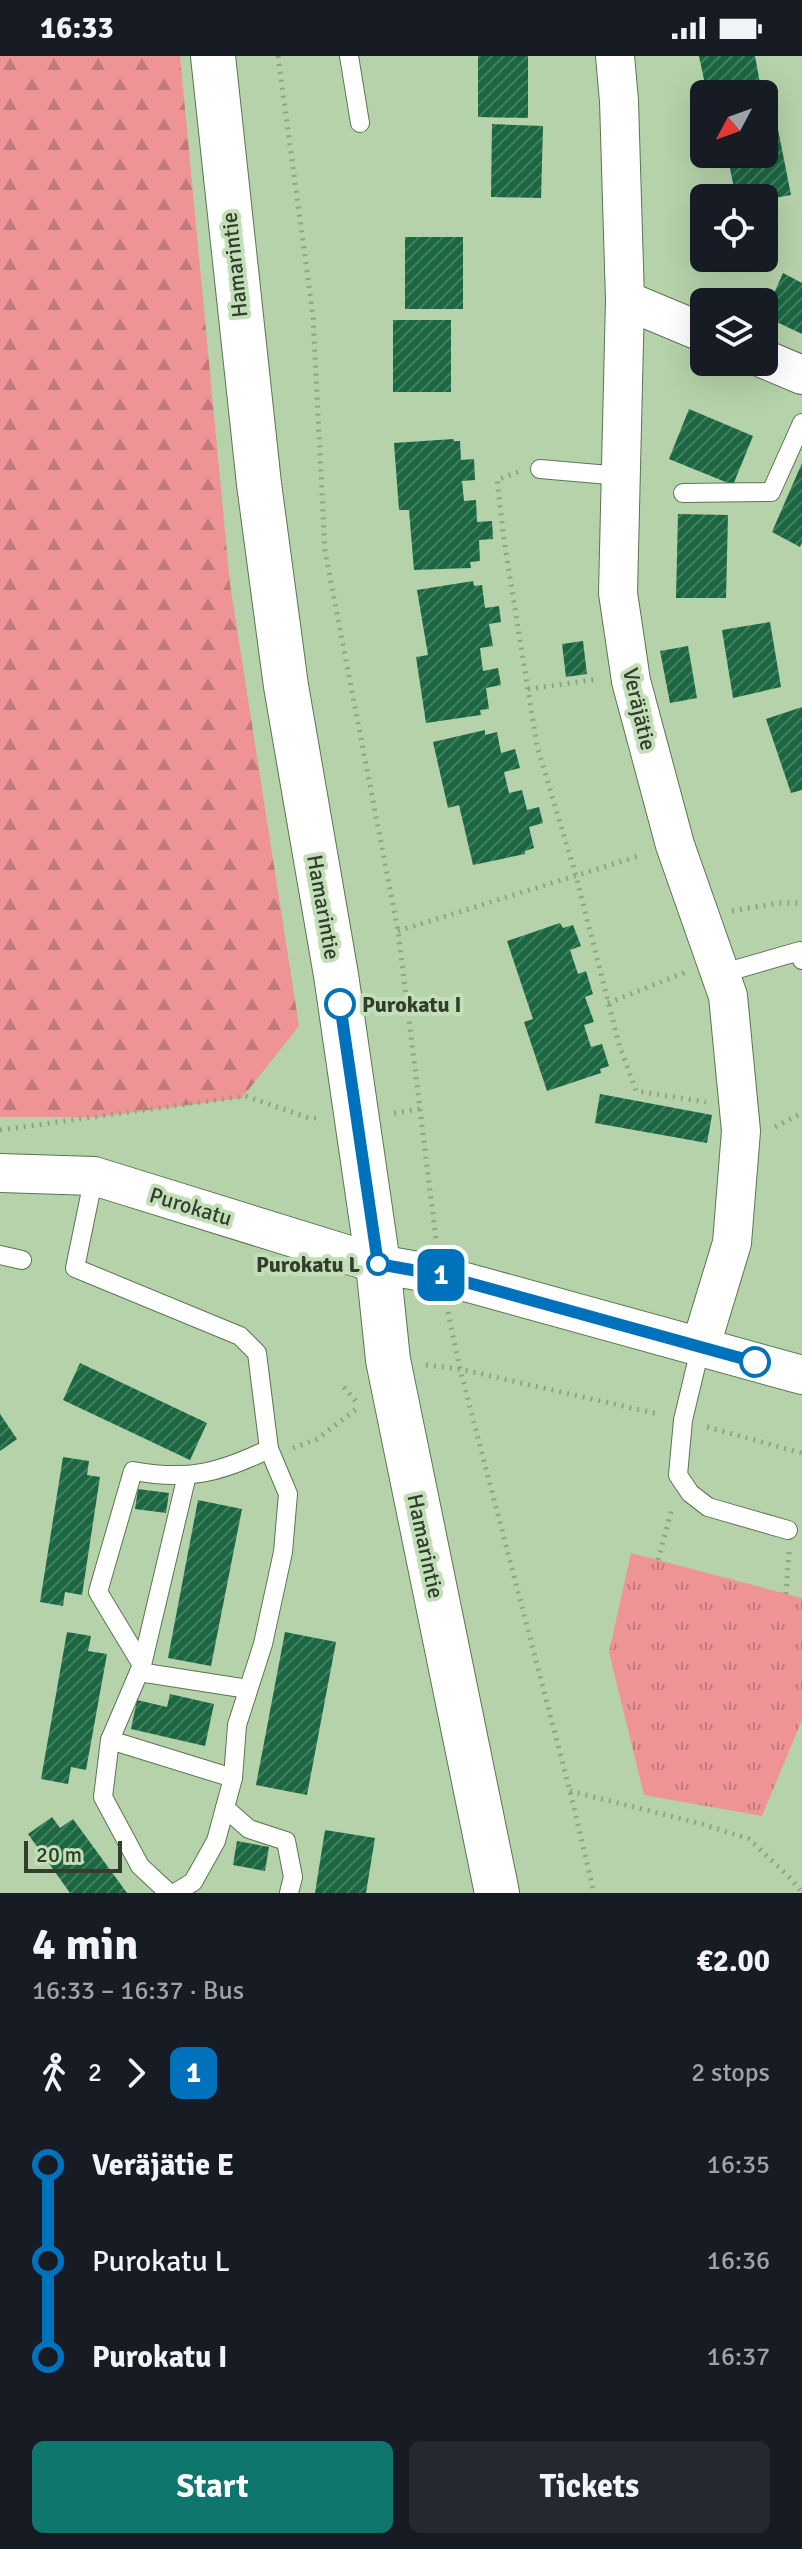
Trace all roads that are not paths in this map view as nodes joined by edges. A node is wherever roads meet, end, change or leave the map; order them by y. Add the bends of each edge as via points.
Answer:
1 (213, 56) edge
2 (349, 56) edge
3 (615, 56) edge
4 (360, 123) dead end
5 (625, 300) junction
6 (690, 327) edge
7 (778, 365) edge
8 (802, 375) edge
9 (802, 423) edge
10 (540, 469) road end
11 (621, 476) junction
12 (683, 493) dead end
13 (802, 960) edge
14 (718, 967) junction
15 (0, 1173) edge
16 (94, 1176) junction
17 (0, 1255) edge
18 (22, 1260) dead end
19 (378, 1264) junction
20 (701, 1345) junction
21 (802, 1375) edge
22 (270, 1453) junction
23 (187, 1475) junction
24 (788, 1530) road end
25 (140, 1668) junction
26 (248, 1689) junction
27 (110, 1740) junction
28 (233, 1778) junction
29 (225, 1808) junction
30 (172, 1893) edge
31 (289, 1893) edge
32 (497, 1893) edge

1 - 19 street, Hamarintie via 282,655
2 - 4 lane
3 - 5 street, Veräjätie
5 - 6 street
5 - 11 street, Veräjätie
7 - 8 street
9 - 12 lane via 771,492
10 - 11 lane
11 - 14 street, Veräjätie via 618,593 631,674 675,845
13 - 14 lane via 800,951
14 - 20 street, Veräjätie via 728,996 741,1131 732,1243
15 - 16 street, Purokatu
16 - 19 street, Purokatu
16 - 22 lane via 75,1268 240,1336 257,1353
17 - 18 lane
19 - 20 street, Purokatu via 440,1275
19 - 32 street, Hamarintie via 388,1360
20 - 21 street, Purokatu
20 - 24 lane via 683,1420 678,1475 708,1507
22 - 23 lane
22 - 26 lane via 288,1494 283,1552
23 - 25 lane
23 - 25 lane via 133,1471 98,1592
25 - 26 lane
25 - 27 lane
26 - 28 lane via 237,1725
27 - 28 lane
27 - 30 lane via 103,1797 140,1866
28 - 29 lane
29 - 30 lane via 216,1841 193,1882
29 - 31 lane via 249,1829 286,1841 293,1877

